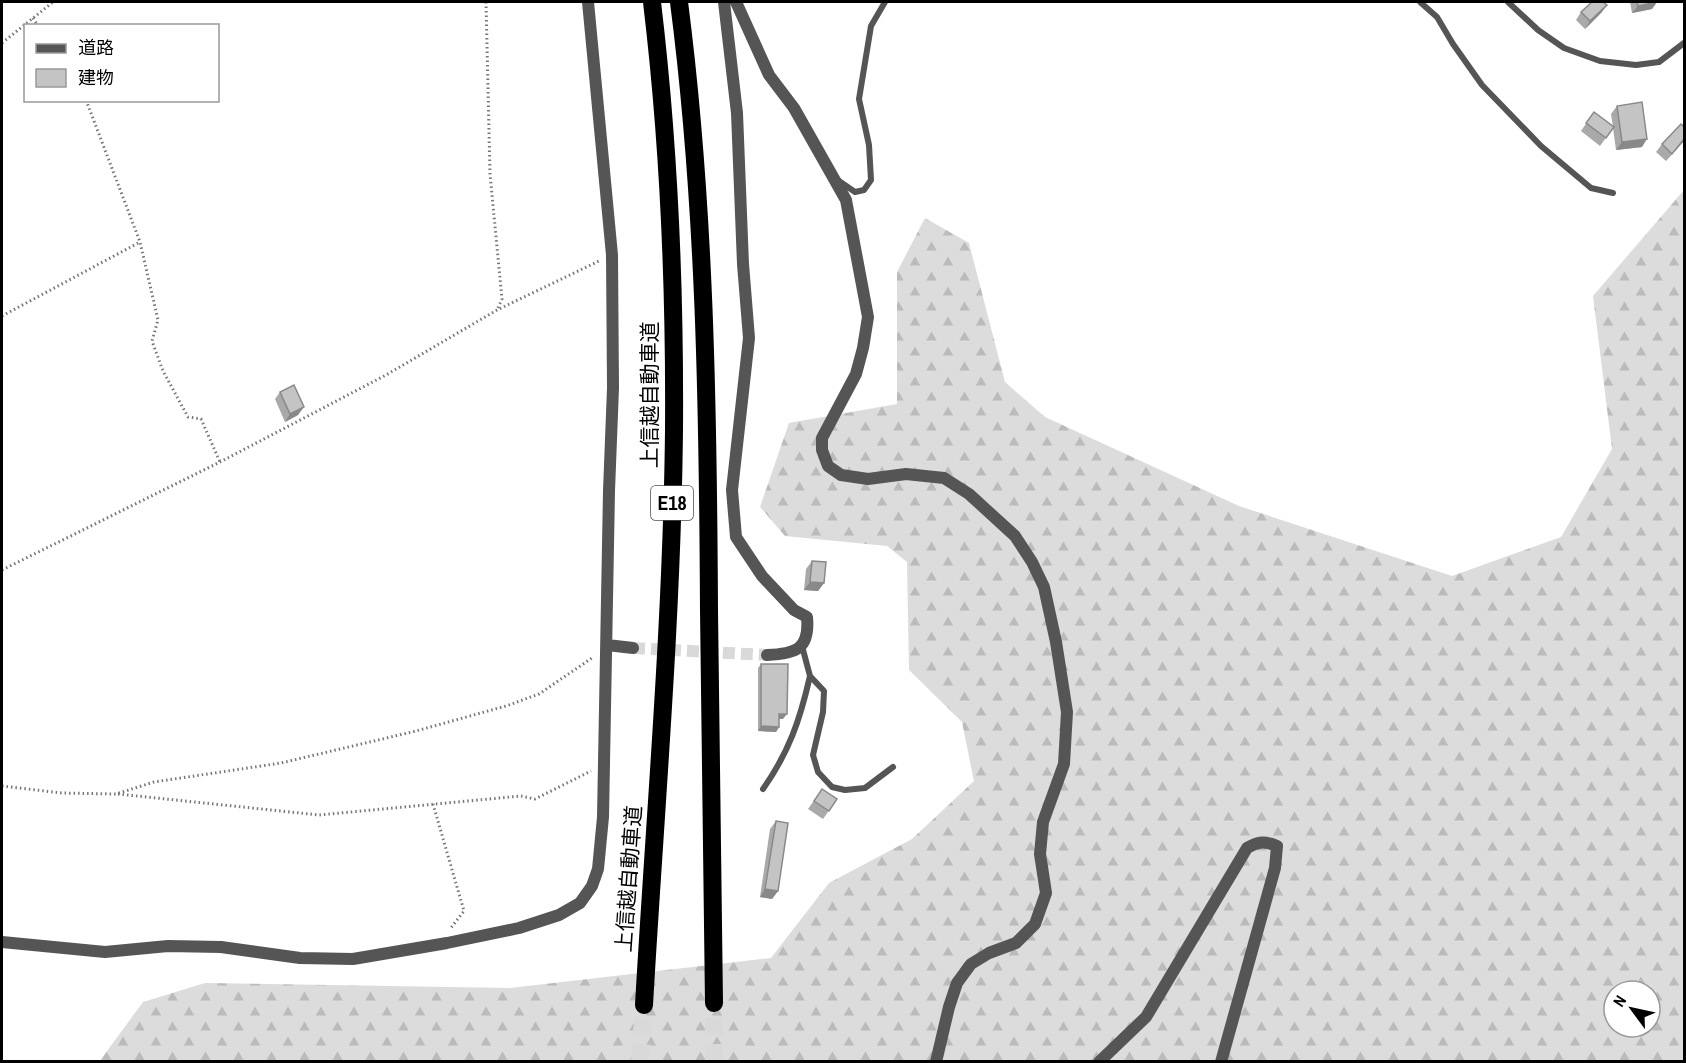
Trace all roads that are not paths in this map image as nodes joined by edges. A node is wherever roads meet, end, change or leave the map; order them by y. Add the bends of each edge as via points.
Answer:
1 (588, 2) edge
2 (652, 2) edge
3 (679, 2) edge
4 (724, 2) edge
5 (736, 2) edge
6 (885, 2) edge
7 (1420, 2) edge
8 (1508, 2) edge
9 (1684, 43) edge
10 (831, 175) junction
11 (1613, 193) dead end
12 (607, 645) junction
13 (802, 645) junction
14 (633, 648) tunnel mouth
15 (767, 654) tunnel mouth
16 (810, 676) junction
17 (893, 767) dead end
18 (763, 789) dead end
19 (2, 942) edge
20 (714, 1003) tunnel mouth
21 (644, 1005) tunnel mouth
22 (936, 1062) edge
23 (1099, 1062) edge
24 (1221, 1062) edge

1 - 12 street via 612,255
2 - 21 highway, 上信越自動車道 / E18 via 668,169 674,432 668,617
3 - 20 highway, E18 via 695,159 705,348
4 - 13 street via 737,112 749,338 732,490 736,537 762,576 794,610 807,617 808,631
5 - 10 street via 769,75 794,108
6 - 10 lane via 871,26 859,99 869,145 871,180 864,190 855,192
7 - 11 lane via 1437,17 1482,85 1541,146 1591,188
8 - 9 lane via 1564,48 1600,61 1636,65 1659,62
10 - 22 street via 846,200 868,317 856,374 822,438 828,466 841,475 868,479 906,474 944,478 969,494 1015,536 1044,587 1067,712 1064,764 1043,822 1040,854 1046,893 1035,924 1016,943 971,964 957,983
12 - 14 street
12 - 19 street via 598,869 580,903 559,915 519,927 353,959 300,958 221,947 168,946 105,952
13 - 15 street via 788,654
13 - 16 lane
16 - 17 lane via 824,692 813,755 818,771 832,787 865,788
16 - 18 lane via 802,711 781,763
23 - 24 street via 1146,1017 1247,848 1266,842 1277,846 1275,868

